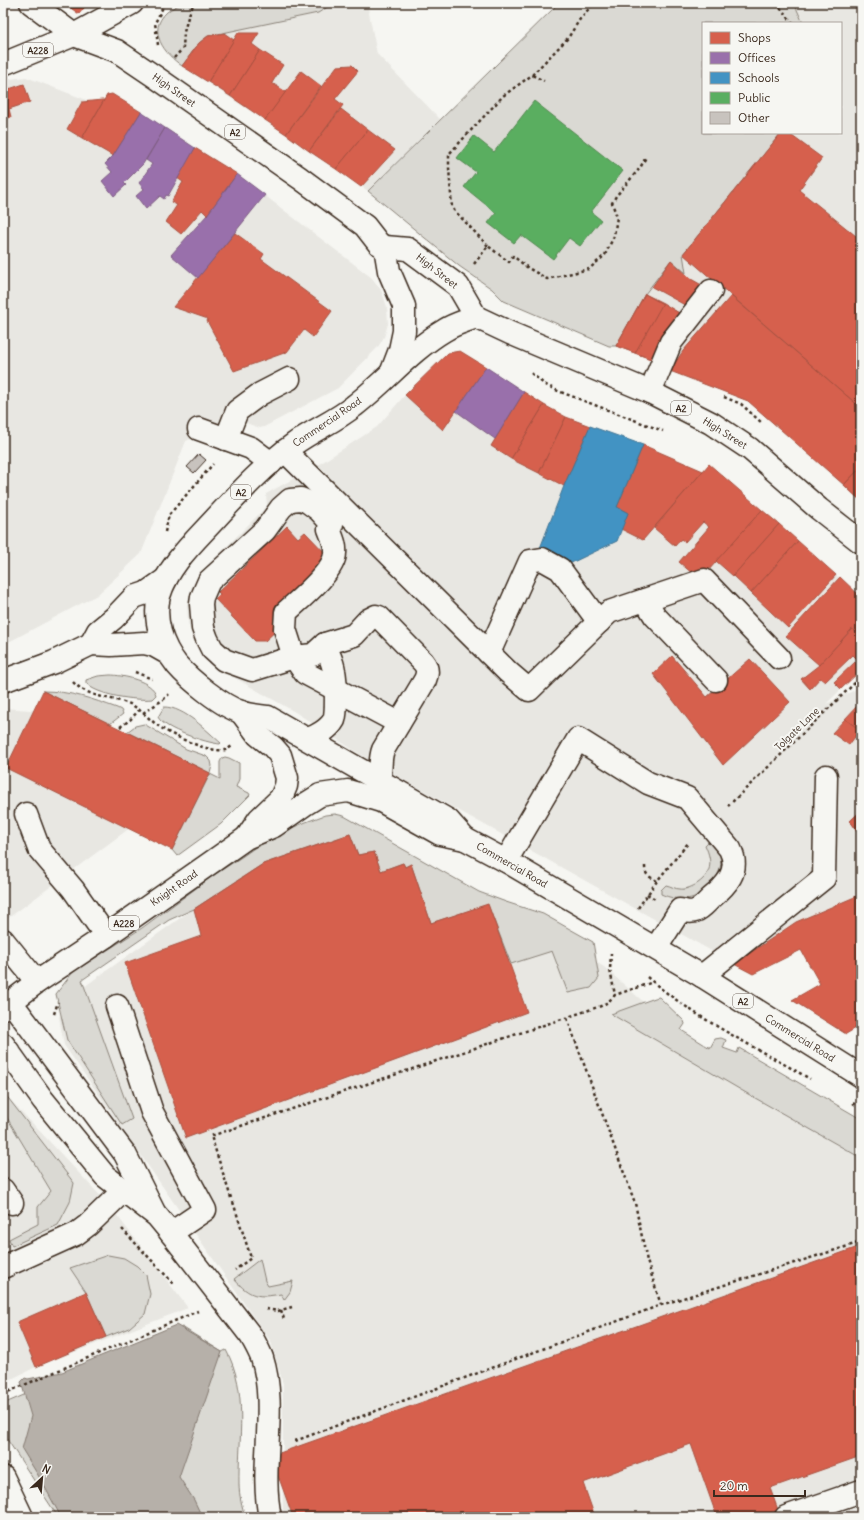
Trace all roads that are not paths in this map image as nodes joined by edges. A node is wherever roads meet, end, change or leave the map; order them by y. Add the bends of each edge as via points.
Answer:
1 (31, 3) edge
2 (132, 3) edge
3 (74, 35) junction
4 (3, 64) edge
5 (385, 247) junction
6 (711, 291) dead end
7 (476, 317) junction
8 (392, 372) junction
9 (289, 379) dead end
10 (650, 392) junction
11 (199, 429) dead end
12 (226, 439) junction
13 (278, 457) junction
14 (861, 542) edge
15 (166, 579) junction
16 (645, 600) junction
17 (599, 622) junction
18 (91, 644) junction
19 (325, 644) junction
20 (489, 653) junction
21 (169, 654) junction
22 (294, 658) junction
23 (779, 658) dead end
24 (716, 680) dead end
25 (3, 681) edge
26 (336, 690) junction
27 (240, 712) junction
28 (399, 723) junction
29 (307, 739) junction
30 (826, 776) dead end
31 (379, 780) junction
32 (26, 814) dead end
33 (246, 838) junction
34 (465, 839) junction
35 (506, 861) junction
36 (106, 936) junction
37 (3, 940) edge
38 (656, 948) junction
39 (702, 976) junction
40 (37, 982) junction
41 (7, 1005) edge
42 (116, 1006) dead end
43 (3, 1044) edge
44 (861, 1076) edge
45 (123, 1191) junction
46 (157, 1216) junction
47 (171, 1233) junction
48 (3, 1268) edge
49 (3, 1477) edge
50 (861, 1491) edge
51 (22, 1517) edge
52 (270, 1517) edge
53 (786, 1517) edge

1 - 3 main road, A2
2 - 3 main road, A228
3 - 4 main road, A228
3 - 5 main road, High Street / A2 via 117,50 365,226
5 - 7 main road, High Street via 408,250 458,286
5 - 8 main road, Commercial Road / A2 via 389,271 404,306 404,331
6 - 10 main road via 671,342
7 - 8 main road, Commercial Road / A2 via 446,329
7 - 10 main road, High Street / A2
8 - 13 main road, Commercial Road / A2 via 352,408 309,433
9 - 12 main road via 260,394 237,412
10 - 14 main road, High Street / A2 via 711,423 750,449
11 - 12 main road
12 - 13 main road
13 - 15 main road, Commercial Road / A2 via 229,504
13 - 20 main road
15 - 18 main road, Commercial Road via 146,593 134,597 98,631
15 - 21 main road, Commercial Road / A2 via 158,603 158,621
16 - 17 main road via 609,612
16 - 23 main road via 704,580
16 - 24 main road via 655,616
17 - 20 main road via 529,690
17 - 20 main road via 560,569 542,560 530,561
18 - 21 main road, Commercial Road via 144,643
18 - 25 main road, Commercial Road via 42,667
19 - 22 main road via 313,655
19 - 26 main road via 334,670
19 - 28 main road via 354,635 370,619 378,616 421,659 427,669 426,678
21 - 27 main road, Commercial Road / A2 via 187,675
22 - 22 main road via 252,670 224,660 212,649 205,635 201,604 209,581 265,530 284,504 295,498 308,502 332,524 329,529 336,554 329,570 286,612 284,629
22 - 26 main road via 305,672
26 - 28 main road
26 - 29 main road via 334,719 320,734
27 - 29 main road, Commercial Road / A2 via 268,717
27 - 33 main road, Knight Road / A228 via 258,735 280,755 287,782 281,798 258,819
28 - 31 main road via 383,750
29 - 31 main road, Commercial Road / A2
30 - 39 main road via 824,878
31 - 34 main road, Commercial Road / A2 via 448,820
32 - 36 main road via 39,849 73,889
33 - 34 main road, Knight Road / A228 via 274,826 320,795 348,791 381,801 440,834
33 - 36 main road, Knight Road / A228
34 - 35 main road, Commercial Road / A2
35 - 38 main road, Commercial Road / A2
35 - 38 main road via 578,738 648,783 687,798 732,852 730,880 696,911 680,910
36 - 40 main road, Knight Road / A228
37 - 40 main road
38 - 39 main road, Commercial Road / A2
39 - 44 main road, Commercial Road / A2
40 - 41 main road, Knight Road / A228
41 - 46 main road via 125,1154
42 - 47 main road via 152,1112 205,1210
43 - 45 main road via 63,1126 105,1176
45 - 46 main road
45 - 48 main road via 76,1234
46 - 47 main road
47 - 52 main road via 251,1336 262,1359 266,1376 268,1412 266,1490
49 - 51 main road
50 - 53 main road

